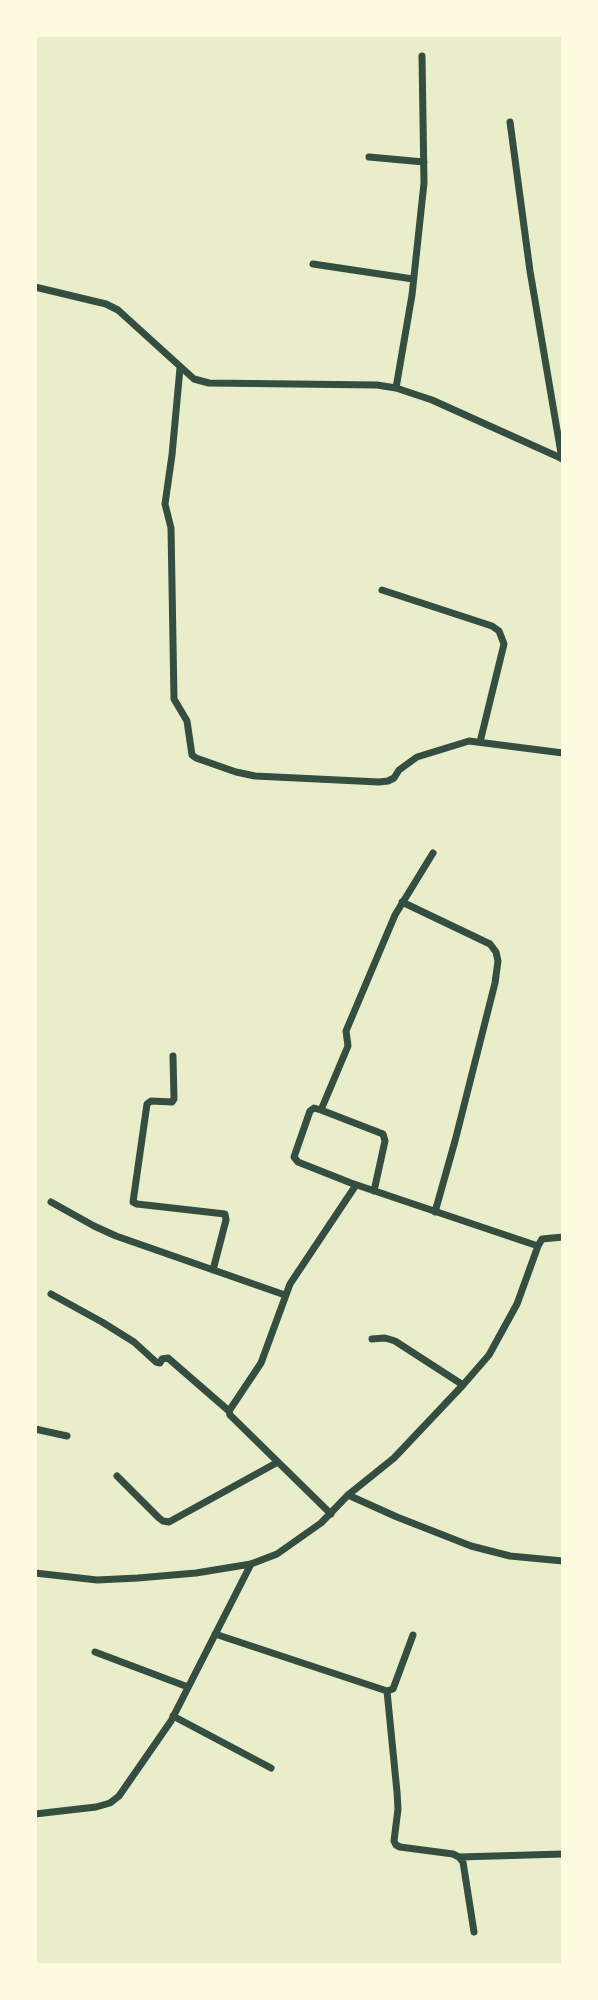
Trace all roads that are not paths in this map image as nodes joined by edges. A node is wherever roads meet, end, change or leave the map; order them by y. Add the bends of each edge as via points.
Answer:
1 (422, 56) dead end
2 (510, 122) dead end
3 (369, 157) dead end
4 (424, 162) junction
5 (313, 264) dead end
6 (414, 279) junction
7 (35, 287) edge
8 (180, 368) junction
9 (396, 388) junction
10 (563, 459) edge
11 (382, 590) dead end
12 (480, 742) junction
13 (563, 753) edge
14 (433, 853) dead end
15 (402, 902) junction
16 (173, 1056) dead end
17 (321, 1110) junction
18 (356, 1185) junction
19 (374, 1191) junction
20 (51, 1202) dead end
21 (435, 1212) junction
22 (563, 1237) edge
23 (538, 1246) junction
24 (213, 1270) junction
25 (51, 1294) dead end
26 (285, 1295) junction
27 (372, 1339) dead end
28 (463, 1385) junction
29 (229, 1411) junction
30 (35, 1429) edge
31 (67, 1436) dead end
32 (278, 1462) junction
33 (117, 1476) dead end
34 (348, 1495) junction
35 (331, 1514) junction
36 (563, 1561) edge
37 (251, 1564) junction
38 (35, 1573) edge
39 (215, 1634) junction
40 (413, 1635) dead end
41 (95, 1652) dead end
42 (188, 1687) junction
43 (387, 1691) junction
44 (173, 1716) junction
45 (271, 1768) dead end
46 (35, 1814) edge
47 (563, 1854) edge
48 (459, 1857) junction
49 (474, 1932) dead end

1 - 4 street
2 - 10 street
3 - 4 street
4 - 6 street
5 - 6 street
6 - 9 street
7 - 8 street via 118,310
8 - 9 street via 209,383
8 - 12 street via 165,504 171,528 174,699 187,721 192,755 255,776 379,782 394,778 417,757
9 - 10 street
11 - 12 street via 499,631 504,644
12 - 13 street
14 - 15 street
15 - 17 street via 346,1031 348,1045
15 - 21 street via 490,944 498,961
16 - 24 street via 174,1099 147,1104 133,1202 225,1214
17 - 18 street via 310,1111 295,1160
17 - 19 street via 383,1134
18 - 19 street
18 - 26 street
19 - 21 street
20 - 24 street via 116,1236
21 - 23 street
22 - 23 street via 542,1239
23 - 28 street via 512,1313 489,1355
24 - 26 street
25 - 29 street via 134,1342 156,1362 168,1358
26 - 29 street via 261,1363
27 - 28 street via 395,1341
28 - 34 street via 394,1458
29 - 32 street
30 - 31 street
32 - 33 street via 169,1522 159,1518
32 - 35 street
34 - 35 street
34 - 36 street via 471,1546 510,1556
35 - 37 street via 276,1555
37 - 38 street via 97,1580
37 - 39 street
39 - 42 street
39 - 43 street
40 - 43 street via 393,1689
41 - 42 street
42 - 44 street
43 - 48 street via 398,1809 394,1841 400,1847
44 - 45 street
44 - 46 street via 110,1803
47 - 48 street
48 - 49 street

